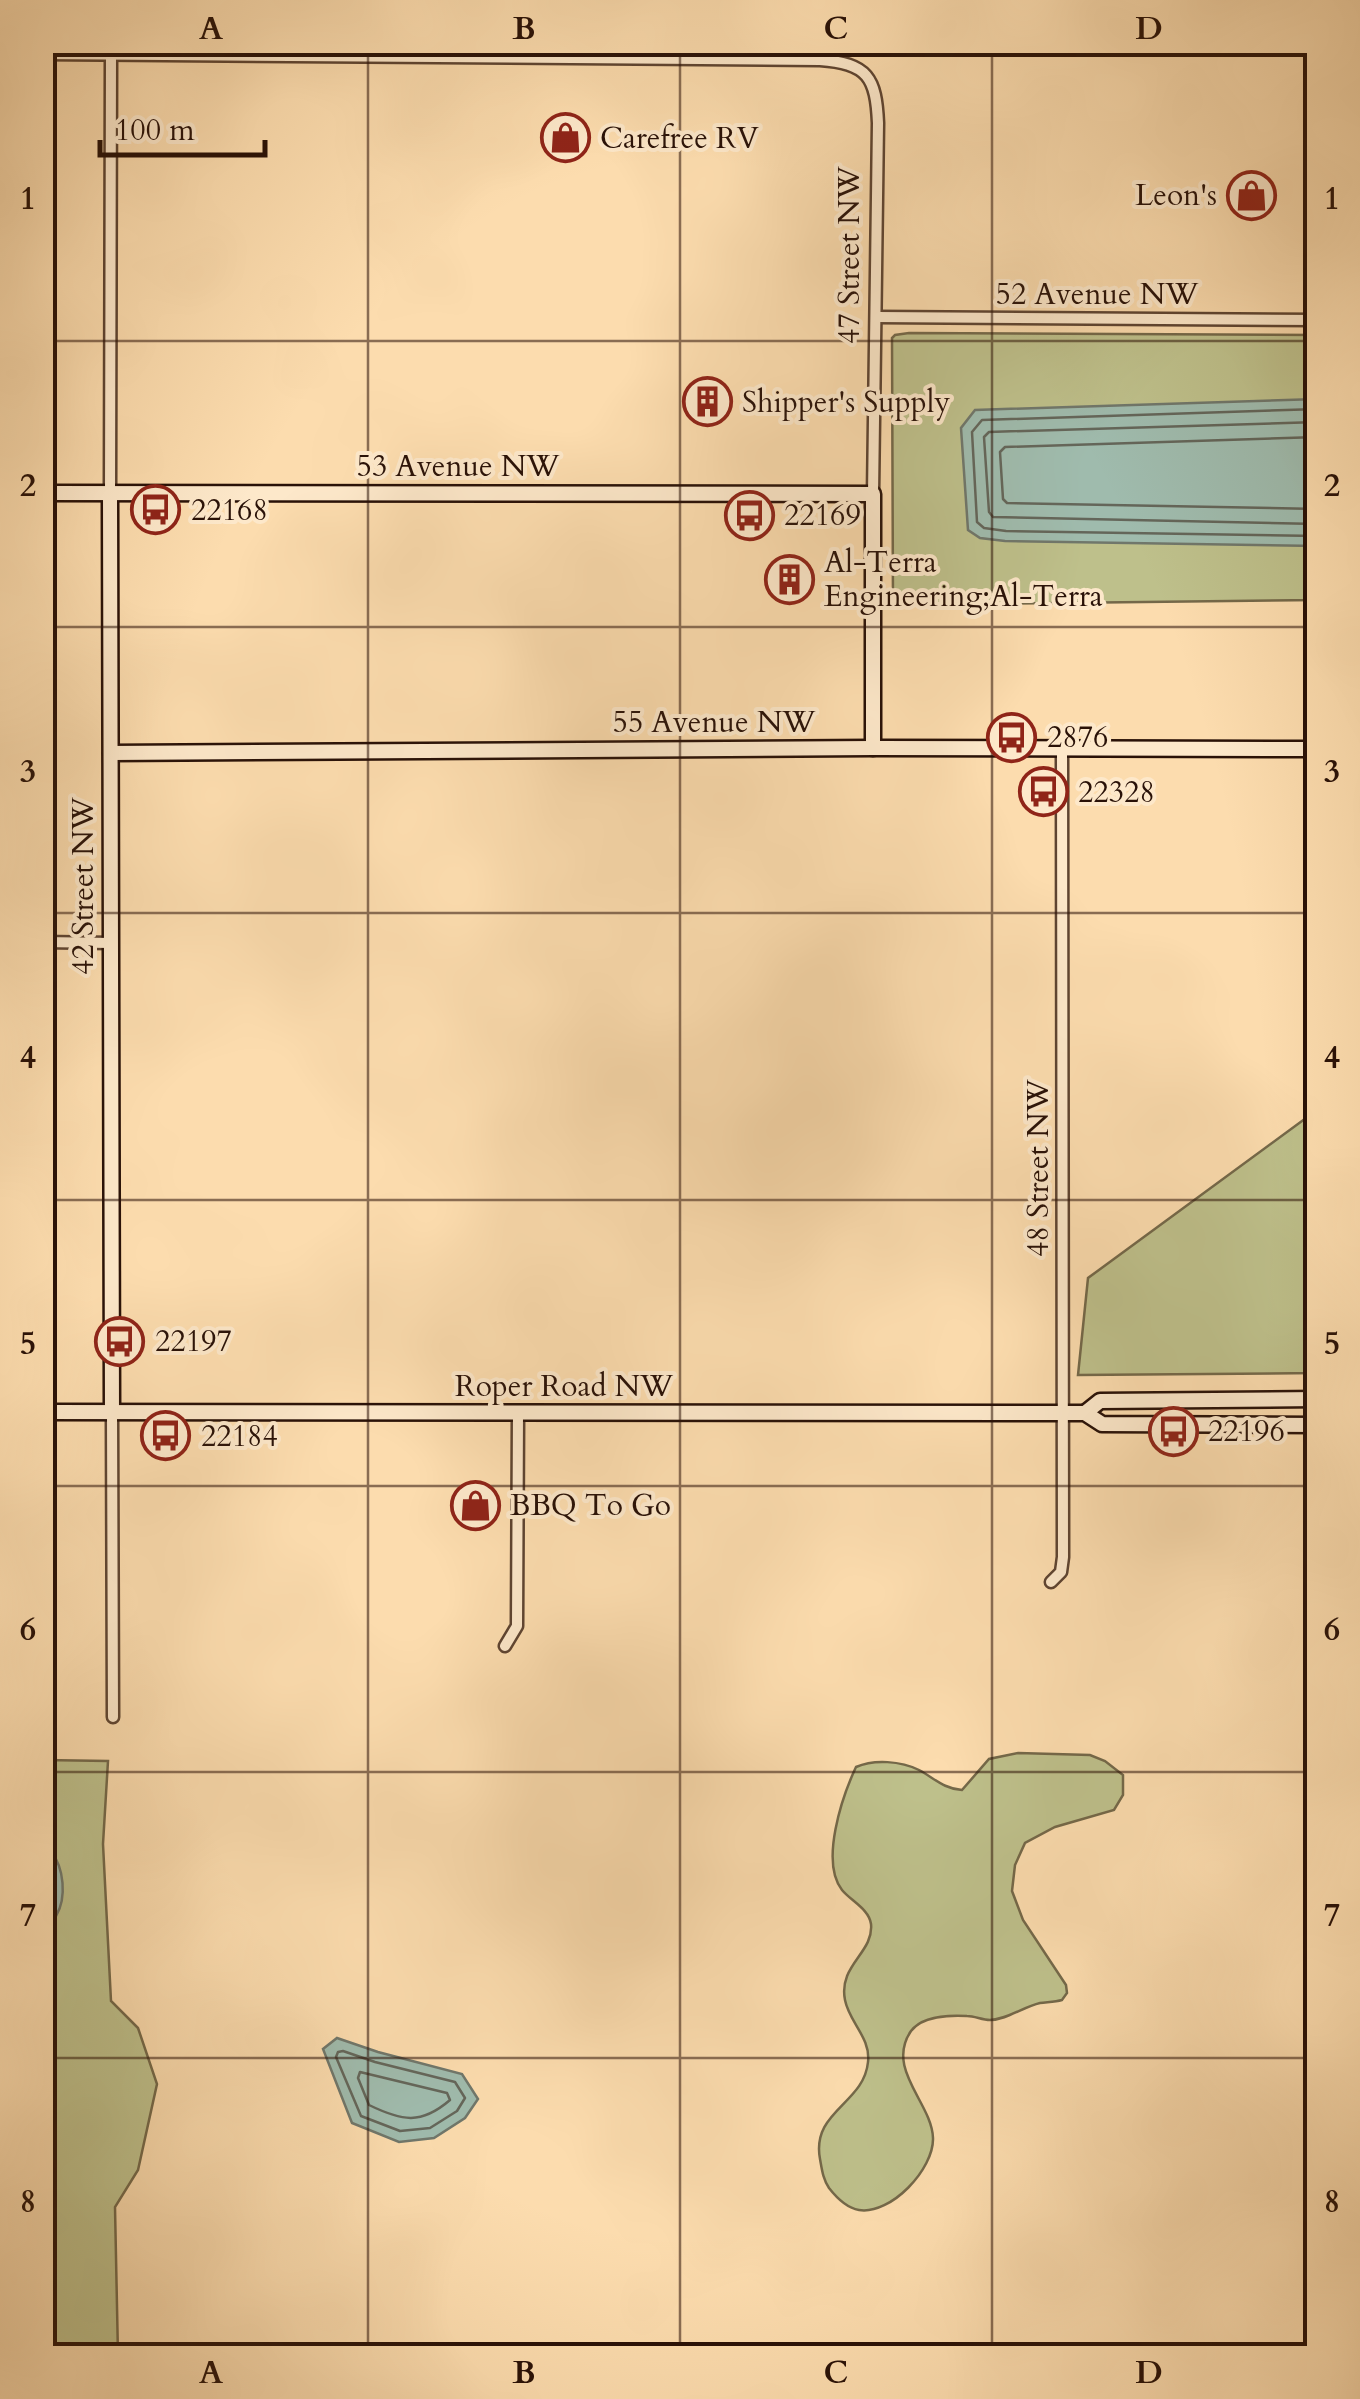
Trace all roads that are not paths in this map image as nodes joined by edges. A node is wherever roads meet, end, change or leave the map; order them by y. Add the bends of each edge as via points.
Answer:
1 (42, 54) edge
2 (111, 54) junction
3 (877, 317) junction
4 (1318, 320) edge
5 (42, 493) edge
6 (110, 494) junction
7 (873, 494) junction
8 (873, 748) junction
9 (1062, 749) junction
10 (1318, 749) edge
11 (111, 753) junction
12 (42, 942) edge
13 (111, 943) junction
14 (1318, 1398) edge
15 (42, 1412) edge
16 (112, 1413) junction
17 (1063, 1413) junction
18 (1085, 1413) junction
19 (518, 1414) junction
20 (1318, 1425) edge
21 (1051, 1582) dead end
22 (505, 1646) dead end
23 (113, 1717) dead end

1 - 2 street
2 - 3 street, 47 Street NW via 849,63 868,76 876,96
2 - 6 street, 42 Street NW
3 - 4 street, 52 Avenue NW
3 - 7 street, 47 Street NW
5 - 6 street, 53 Avenue NW
6 - 7 street, 53 Avenue NW
6 - 11 street, 42 Street NW
7 - 8 street, 47 Street NW
8 - 9 street, 55 Avenue NW
8 - 11 street, 55 Avenue NW
9 - 10 street, 55 Avenue NW
9 - 17 street, 48 Street NW
11 - 13 street, 42 Street NW
12 - 13 street
13 - 16 street, 42 Street NW
14 - 18 street, Roper Road NW via 1100,1401
15 - 16 street, Roper Road NW
16 - 19 street, Roper Road NW
16 - 23 street, 42 Street NW
17 - 18 street, Roper Road NW
17 - 19 street, Roper Road NW
17 - 21 street, 48 Street NW via 1063,1557
18 - 20 street, Roper Road NW via 1102,1424
19 - 22 street via 516,1626

